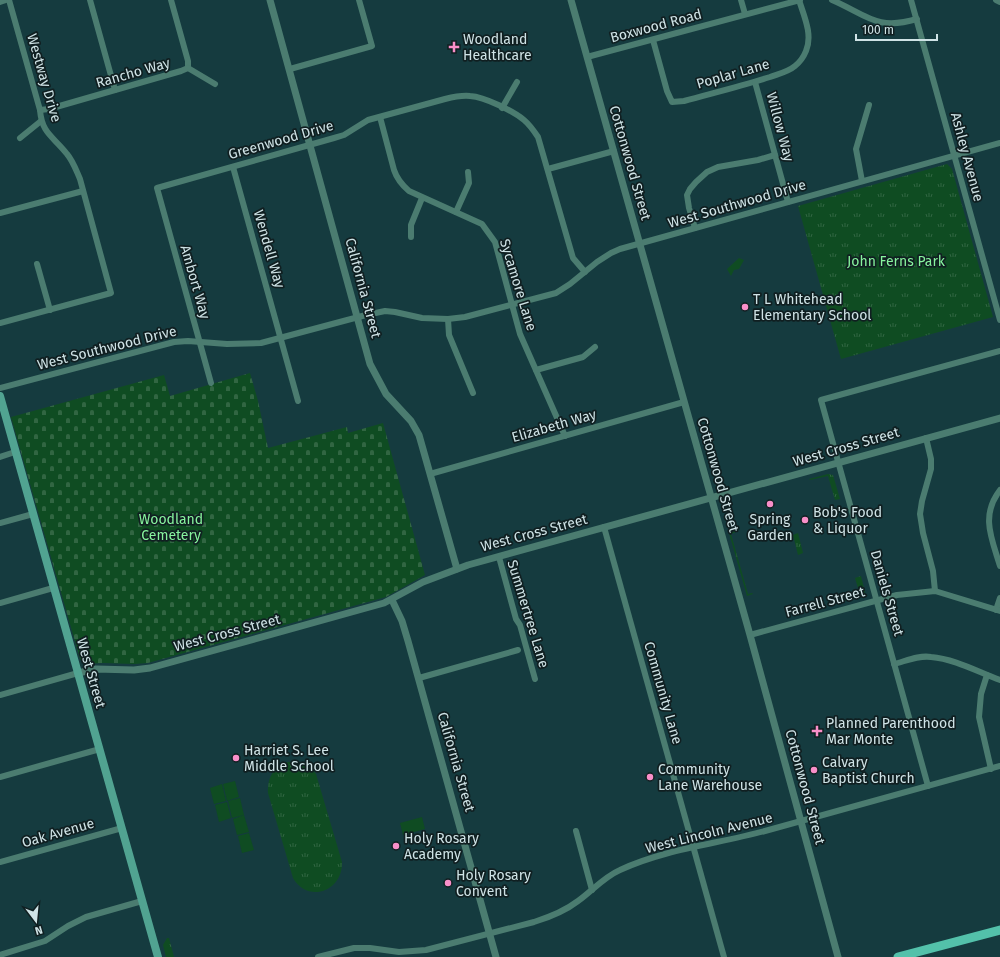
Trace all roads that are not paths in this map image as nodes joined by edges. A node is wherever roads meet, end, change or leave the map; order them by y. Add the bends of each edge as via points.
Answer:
1 (6, 0) edge
2 (9, 0) edge
3 (90, 0) edge
4 (171, 0) edge
5 (270, 0) edge
6 (359, 0) edge
7 (571, 0) edge
8 (741, 0) edge
9 (800, 0) edge
10 (832, 0) edge
11 (911, 0) edge
12 (996, 0) edge
13 (0, 2) edge
14 (1000, 2) edge
15 (745, 14) junction
16 (917, 19) junction
17 (653, 40) junction
18 (587, 57) junction
19 (188, 68) junction
20 (290, 69) junction
21 (518, 82) dead end
22 (755, 82) junction
23 (215, 84) dead end
24 (115, 90) junction
25 (869, 105) dead end
26 (502, 108) junction
27 (40, 110) junction
28 (380, 117) junction
29 (41, 121) junction
30 (20, 138) dead end
31 (1000, 143) edge
32 (311, 145) junction
33 (614, 151) junction
34 (775, 155) junction
35 (955, 155) junction
36 (233, 167) junction
37 (548, 169) junction
38 (468, 172) dead end
39 (862, 181) junction
40 (157, 188) joint
41 (82, 191) junction
42 (422, 198) junction
43 (788, 202) junction
44 (456, 212) junction
45 (0, 213) edge
46 (695, 228) junction
47 (411, 237) dead end
48 (639, 244) junction
49 (37, 264) dead end
50 (584, 272) junction
51 (512, 306) junction
52 (50, 310) junction
53 (357, 317) junction
54 (448, 319) junction
55 (1000, 320) edge
56 (0, 323) edge
57 (281, 338) junction
58 (199, 342) junction
59 (595, 347) dead end
60 (1000, 351) edge
61 (536, 370) junction
62 (211, 383) dead end
63 (0, 388) edge
64 (473, 393) dead end
65 (0, 396) edge
66 (298, 401) dead end
67 (684, 402) junction
68 (1000, 418) edge
69 (565, 436) junction
70 (926, 438) junction
71 (16, 452) junction
72 (0, 457) edge
73 (838, 463) junction
74 (430, 474) junction
75 (1000, 490) edge
76 (711, 498) junction
77 (32, 514) junction
78 (0, 523) edge
79 (604, 528) junction
80 (498, 556) junction
81 (1000, 566) edge
82 (457, 569) junction
83 (53, 588) junction
84 (935, 591) junction
85 (1000, 598) edge
86 (392, 600) junction
87 (876, 601) junction
88 (0, 603) edge
89 (998, 610) edge
90 (750, 635) junction
91 (518, 650) dead end
92 (894, 664) junction
93 (78, 673) junction
94 (987, 675) junction
95 (419, 678) junction
96 (535, 679) dead end
97 (1000, 680) edge
98 (0, 695) edge
99 (100, 749) junction
100 (1000, 766) edge
101 (990, 769) junction
102 (0, 777) edge
103 (928, 786) junction
104 (801, 821) junction
105 (122, 828) junction
106 (576, 831) dead end
107 (693, 846) junction
108 (0, 862) edge
109 (592, 890) junction
110 (142, 901) junction
111 (1000, 930) edge
112 (490, 933) junction
113 (0, 955) edge
114 (158, 957) edge
115 (318, 957) edge
116 (496, 957) edge
117 (724, 957) edge
118 (838, 957) edge
119 (898, 957) edge

1 - 13 street
2 - 27 street, Westway Drive
3 - 24 street
4 - 19 street, Rancho Way
5 - 20 street, California Street
6 - 20 street via 372,46
7 - 18 street, Cottonwood Street
8 - 15 street
9 - 15 street, Boxwood Road
9 - 22 street, Poplar Lane via 808,32 807,50 801,60 787,71
10 - 16 street via 881,23
11 - 16 street, Ashley Avenue
12 - 14 street
15 - 17 street, Boxwood Road
16 - 35 street, Ashley Avenue
17 - 18 street, Boxwood Road
17 - 22 street, Poplar Lane via 672,102
18 - 33 street, Cottonwood Street
19 - 23 street
19 - 24 street, Rancho Way
20 - 32 street, California Street
21 - 26 street
22 - 34 street, Willow Way
24 - 27 street, Rancho Way
25 - 39 street via 856,149
26 - 28 street, Greenwood Drive via 480,98 457,96
26 - 37 street, Greenwood Drive via 524,120 533,129 542,147
27 - 29 street, Westway Drive
28 - 32 street, Greenwood Drive via 368,120 344,135
28 - 42 street, Sycamore Lane via 396,177 409,192
29 - 30 street
29 - 41 street, Westway Drive via 75,167
31 - 35 street, West Southwood Drive
32 - 36 street, Greenwood Drive
32 - 53 street, California Street
33 - 37 street
33 - 48 street, Cottonwood Street
34 - 43 street, Willow Way
34 - 46 street via 718,167 696,182 687,195
35 - 39 street, West Southwood Drive
35 - 55 street, Ashley Avenue
36 - 40 street, Greenwood Drive
36 - 57 street, Wendell Way
37 - 50 street, Greenwood Drive via 573,258
38 - 44 street via 469,183
39 - 43 street, West Southwood Drive
40 - 58 street, Ambort Way
41 - 45 street
41 - 52 street, Westway Drive via 111,293
42 - 44 street, Sycamore Lane
42 - 47 street via 411,225
43 - 46 street, West Southwood Drive
44 - 51 street, Sycamore Lane via 482,224 494,242
46 - 48 street, West Southwood Drive
48 - 50 street, West Southwood Drive via 611,253
48 - 67 street, Cottonwood Street
49 - 52 street
50 - 51 street, West Southwood Drive via 556,293
51 - 54 street, West Southwood Drive via 465,318
51 - 61 street, Sycamore Lane
52 - 56 street
53 - 54 street, West Southwood Drive via 385,311 422,318
53 - 57 street, West Southwood Drive
53 - 74 street, California Street via 374,372 386,394 417,430
54 - 64 street via 448,335
57 - 58 street, West Southwood Drive via 247,344
57 - 66 street, Wendell Way
58 - 62 street, Ambort Way
58 - 63 street, West Southwood Drive via 160,345
59 - 61 street via 583,357
60 - 73 street, Daniels Street via 821,400
61 - 69 street, Sycamore Lane
65 - 71 main road, West Street
67 - 69 street, Elizabeth Way
67 - 76 street, Cottonwood Street
68 - 70 street, West Cross Street
69 - 74 street, Elizabeth Way
70 - 73 street, West Cross Street
70 - 84 street via 931,469 920,514
71 - 72 street
71 - 77 main road, West Street
73 - 76 street, West Cross Street
73 - 87 street, Daniels Street
74 - 82 street, California Street
75 - 81 street via 993,499 988,525
76 - 79 street, West Cross Street
76 - 90 street, Cottonwood Street
77 - 78 street
77 - 83 main road, West Street
79 - 80 street, West Cross Street
79 - 107 street, Community Lane
80 - 82 street, West Cross Street
80 - 96 street, Summertree Lane
82 - 86 street, West Cross Street via 413,587
83 - 88 street
83 - 93 main road, West Street
84 - 87 street, Farrell Street via 897,595
84 - 89 street, Farrell Street
85 - 89 street
86 - 93 street, West Cross Street via 150,668 96,669
86 - 95 street, California Street via 405,629
87 - 90 street, Farrell Street
87 - 92 street, Daniels Street
90 - 104 street, Cottonwood Street
91 - 95 street
92 - 94 street via 930,656
92 - 103 street, Daniels Street
93 - 98 street
93 - 99 main road, West Street
94 - 97 street
94 - 101 street via 981,694 979,717
95 - 112 street, California Street
99 - 102 street
99 - 105 main road, West Street
100 - 101 street, West Lincoln Avenue
101 - 103 street, West Lincoln Avenue
103 - 104 street, West Lincoln Avenue
104 - 107 street, West Lincoln Avenue via 740,838
104 - 118 street, Cottonwood Street
105 - 108 street, Oak Avenue
105 - 110 main road, West Street
106 - 109 street
107 - 109 street, West Lincoln Avenue via 628,866
107 - 117 street, Community Lane
109 - 112 street, West Lincoln Avenue via 571,906 551,916
110 - 113 street via 86,917 45,941
110 - 114 main road, West Street
111 - 119 main road
112 - 115 street, West Lincoln Avenue via 419,951 399,952 361,948 346,949
112 - 116 street, California Street

